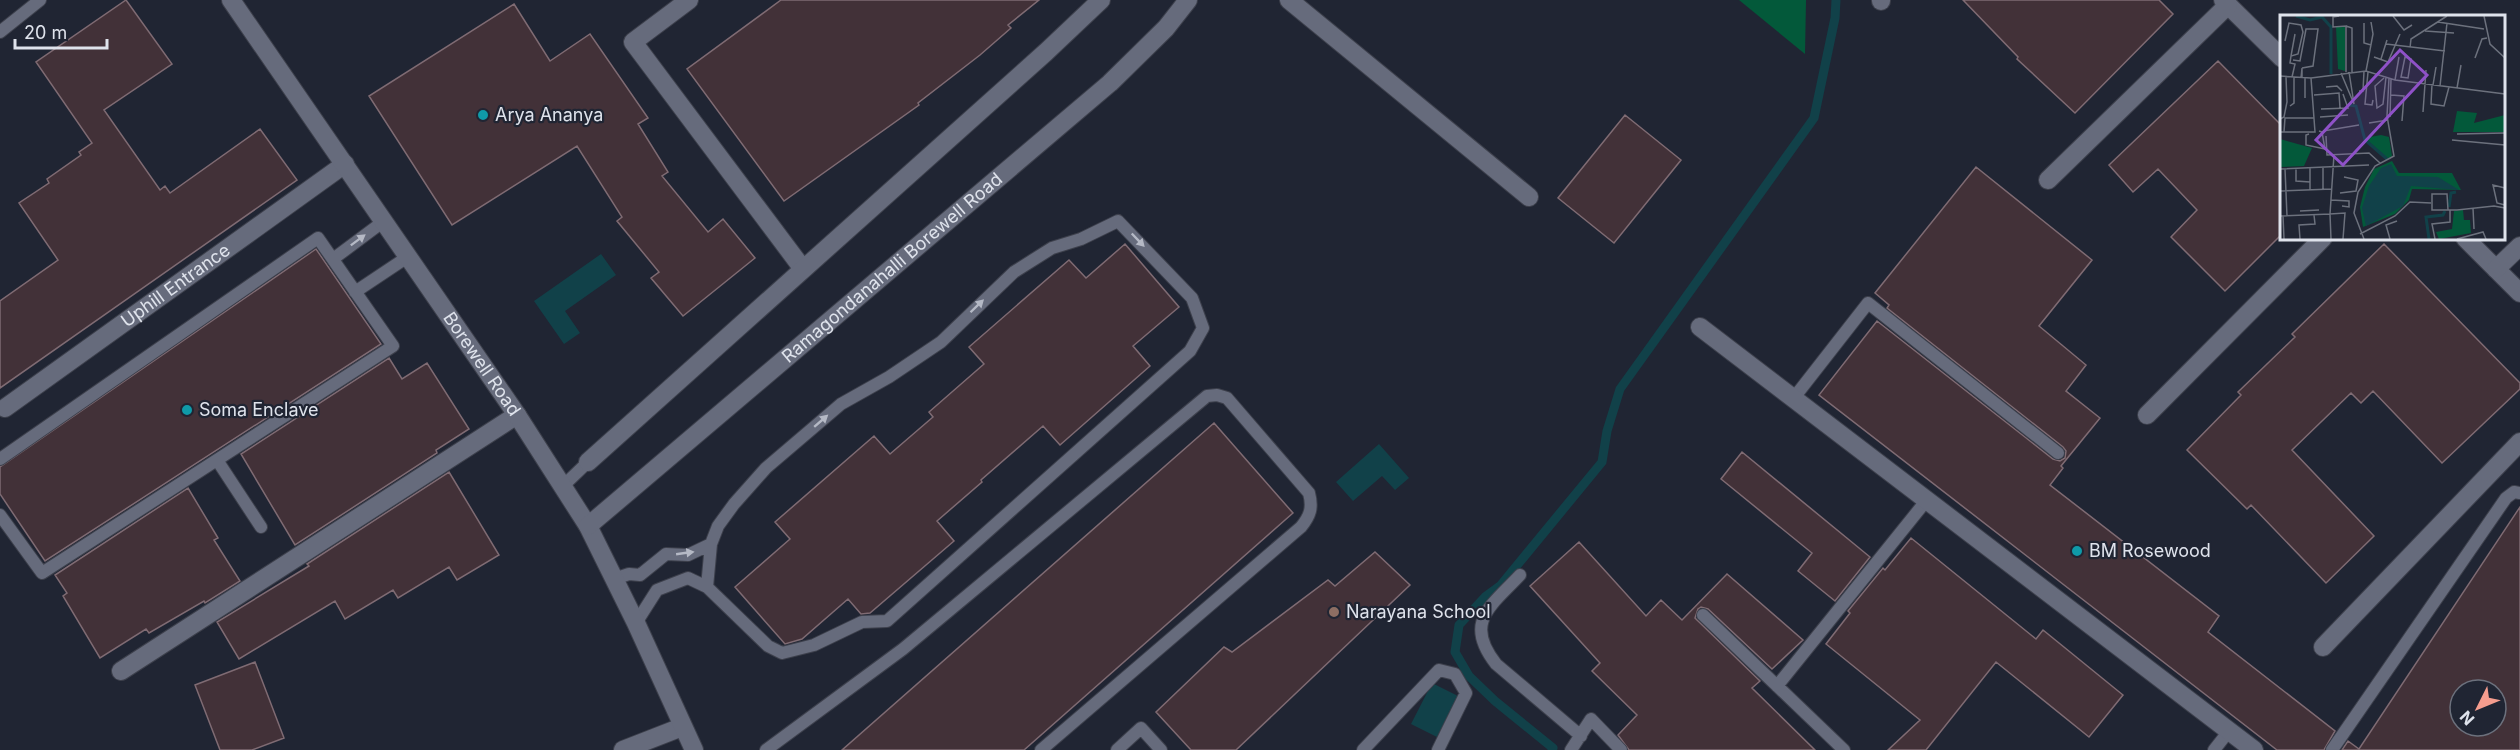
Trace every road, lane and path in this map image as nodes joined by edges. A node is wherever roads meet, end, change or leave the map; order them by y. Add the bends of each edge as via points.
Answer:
1 (40, 0) edge
2 (231, 0) edge
3 (689, 0) edge
4 (1101, 0) edge
5 (1188, 0) edge
6 (1289, 0) edge
7 (2226, 3) edge
8 (0, 32) edge
9 (2280, 56) edge
10 (345, 164) junction
11 (2048, 180) dead end
12 (1529, 197) dead end
13 (384, 221) junction
14 (2321, 240) edge
15 (2467, 240) edge
16 (2520, 246) edge
17 (409, 256) junction
18 (333, 260) junction
19 (803, 269) junction
20 (2496, 269) junction
21 (355, 292) junction
22 (2520, 293) edge
23 (1700, 327) dead end
24 (1793, 399) junction
25 (5, 408) dead end
26 (517, 415) junction
27 (2147, 415) dead end
28 (2520, 442) edge
29 (2058, 453) dead end
30 (0, 459) edge
31 (217, 460) junction
32 (588, 462) joint
33 (562, 487) junction
34 (2520, 493) edge
35 (1926, 501) junction
36 (0, 515) edge
37 (588, 526) junction
38 (261, 527) dead end
39 (711, 544) junction
40 (1520, 574) dead end
41 (614, 579) junction
42 (707, 587) junction
43 (1703, 615) dead end
44 (636, 623) junction
45 (2323, 647) dead end
46 (121, 671) dead end
47 (1777, 686) junction
48 (682, 727) junction
49 (2229, 731) junction
50 (1581, 736) junction
51 (623, 750) edge
52 (694, 750) edge
53 (767, 750) edge
54 (1041, 750) edge
55 (1117, 750) edge
56 (1161, 750) edge
57 (1363, 750) edge
58 (1438, 750) edge
59 (1571, 750) edge
60 (1621, 750) edge
61 (1844, 750) edge
62 (2214, 750) edge
63 (2253, 750) edge
64 (2332, 750) edge

1 - 8 lane
2 - 10 street, Borewell Road
3 - 19 street via 633,42
4 - 19 street
5 - 37 street, Ramagondanahalli Borewell Road via 1166,28 1110,83
6 - 12 street
7 - 9 street
7 - 11 street
10 - 13 street, Borewell Road
10 - 25 street, Uphill Entrance
13 - 17 street, Borewell Road
18 -> 13 lane
14 - 27 street
15 - 20 street
16 - 20 street
17 - 21 lane
17 - 26 street, Borewell Road
18 - 21 lane
18 - 30 lane via 318,238
19 - 32 street
20 - 22 street
21 - 31 lane via 393,346
23 - 24 street
24 - 29 lane via 1868,303
24 - 35 street
26 - 33 street, Borewell Road
26 - 46 street
28 - 45 street
31 - 36 lane via 42,573
31 - 38 lane
32 - 33 lane
33 - 37 street, Borewell Road
34 - 64 lane via 2506,498
35 - 47 lane
35 - 49 street
37 - 41 street, Borewell Road
41 -> 39 lane via 640,574 666,554 688,555
39 - 42 lane
39 -> 42 lane via 718,526 766,468 841,404 941,342 1014,272 1052,248 1118,221 1192,298 1203,328 1190,351 887,621 862,622 814,645 782,653 768,646
40 - 50 lane via 1482,617 1483,641 1496,664
41 - 44 street, Borewell Road
42 - 44 lane via 688,578 657,590
43 - 47 lane
44 - 48 street, Borewell Road
47 - 61 lane
48 - 51 street
48 - 52 street, Borewell Road
49 - 62 lane
49 - 63 street
50 - 59 lane
50 - 60 lane via 1591,719
53 - 54 lane via 903,649 1207,396 1227,398 1309,493 1310,516
55 - 56 lane via 1141,728
57 - 58 lane via 1438,670 1455,674 1466,693

